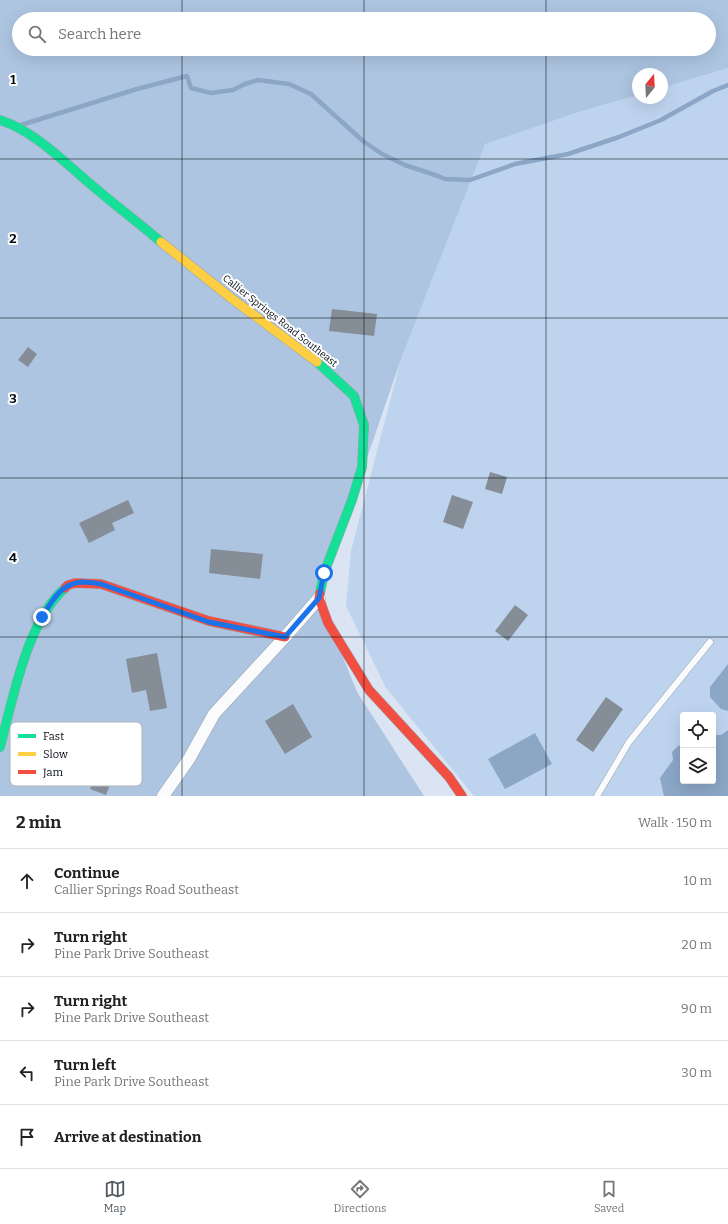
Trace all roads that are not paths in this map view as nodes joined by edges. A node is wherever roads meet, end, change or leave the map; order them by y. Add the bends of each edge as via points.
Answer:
1 (0, 120) edge
2 (319, 598) junction
3 (285, 637) junction
4 (710, 642) dead end
5 (0, 747) edge
6 (163, 796) edge
7 (462, 796) edge
8 (597, 796) edge

1 - 2 street, Callier Springs Road Southeast via 13,124 53,151 231,298 321,365 354,396 364,426 362,467 324,573
2 - 3 street
2 - 7 street via 328,623 369,690 449,777
3 - 5 street via 209,622 101,584 69,584 57,593 29,644
3 - 6 street via 214,714 189,759
4 - 8 lane via 629,742

